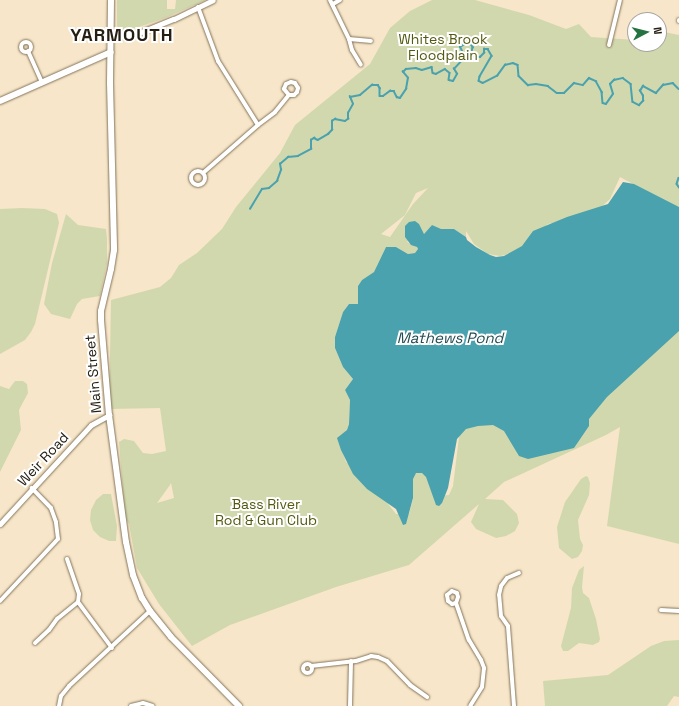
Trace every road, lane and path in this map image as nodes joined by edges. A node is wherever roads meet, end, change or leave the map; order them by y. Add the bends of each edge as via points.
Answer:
1 (111, 0) edge
2 (213, 0) edge
3 (340, 0) edge
4 (620, 0) edge
5 (332, 2) edge
6 (198, 7) junction
7 (111, 37) junction
8 (349, 39) junction
9 (371, 41) dead end
10 (609, 45) dead end
11 (28, 51) dead end
12 (111, 52) junction
13 (361, 65) dead end
14 (42, 83) junction
15 (288, 95) dead end
16 (0, 102) edge
17 (258, 125) junction
18 (203, 172) dead end
19 (109, 415) junction
20 (32, 488) junction
21 (0, 524) edge
22 (67, 558) dead end
23 (519, 573) dead end
24 (0, 601) edge
25 (78, 602) junction
26 (456, 603) dead end
27 (661, 610) dead end
28 (150, 611) junction
29 (679, 611) edge
30 (36, 643) dead end
31 (112, 648) junction
32 (351, 662) junction
33 (312, 666) dead end
34 (427, 697) dead end
35 (59, 706) edge
36 (131, 706) edge
37 (153, 706) edge
38 (238, 706) edge
39 (350, 706) edge
40 (470, 706) edge
41 (514, 706) edge

1 - 7 main road, Main Street
2 - 6 street
3 - 5 street
4 - 10 street
5 - 8 street
6 - 7 street via 141,32
6 - 17 street via 218,61
7 - 12 main road, Main Street
8 - 9 street
8 - 13 street
11 - 14 street
12 - 14 main road
12 - 19 main road, Main Street via 114,250 101,311
14 - 16 main road
15 - 17 street via 275,112
17 - 18 street
19 - 20 street, Weir Road via 90,425
19 - 28 main road, Main Street via 130,561 137,586
20 - 21 street, Weir Road
20 - 24 street via 51,508 58,539
22 - 25 street
23 - 41 street via 507,578 501,586 500,595 501,616 508,626
25 - 30 street via 57,619
25 - 31 street
26 - 40 street via 469,640 482,660 484,668 482,687
27 - 29 street
28 - 31 street
28 - 38 main road, Main Street via 171,637
31 - 35 street via 69,686 61,696
32 - 33 street
32 - 34 street via 371,656 382,658
32 - 39 street
36 - 37 street via 143,703

